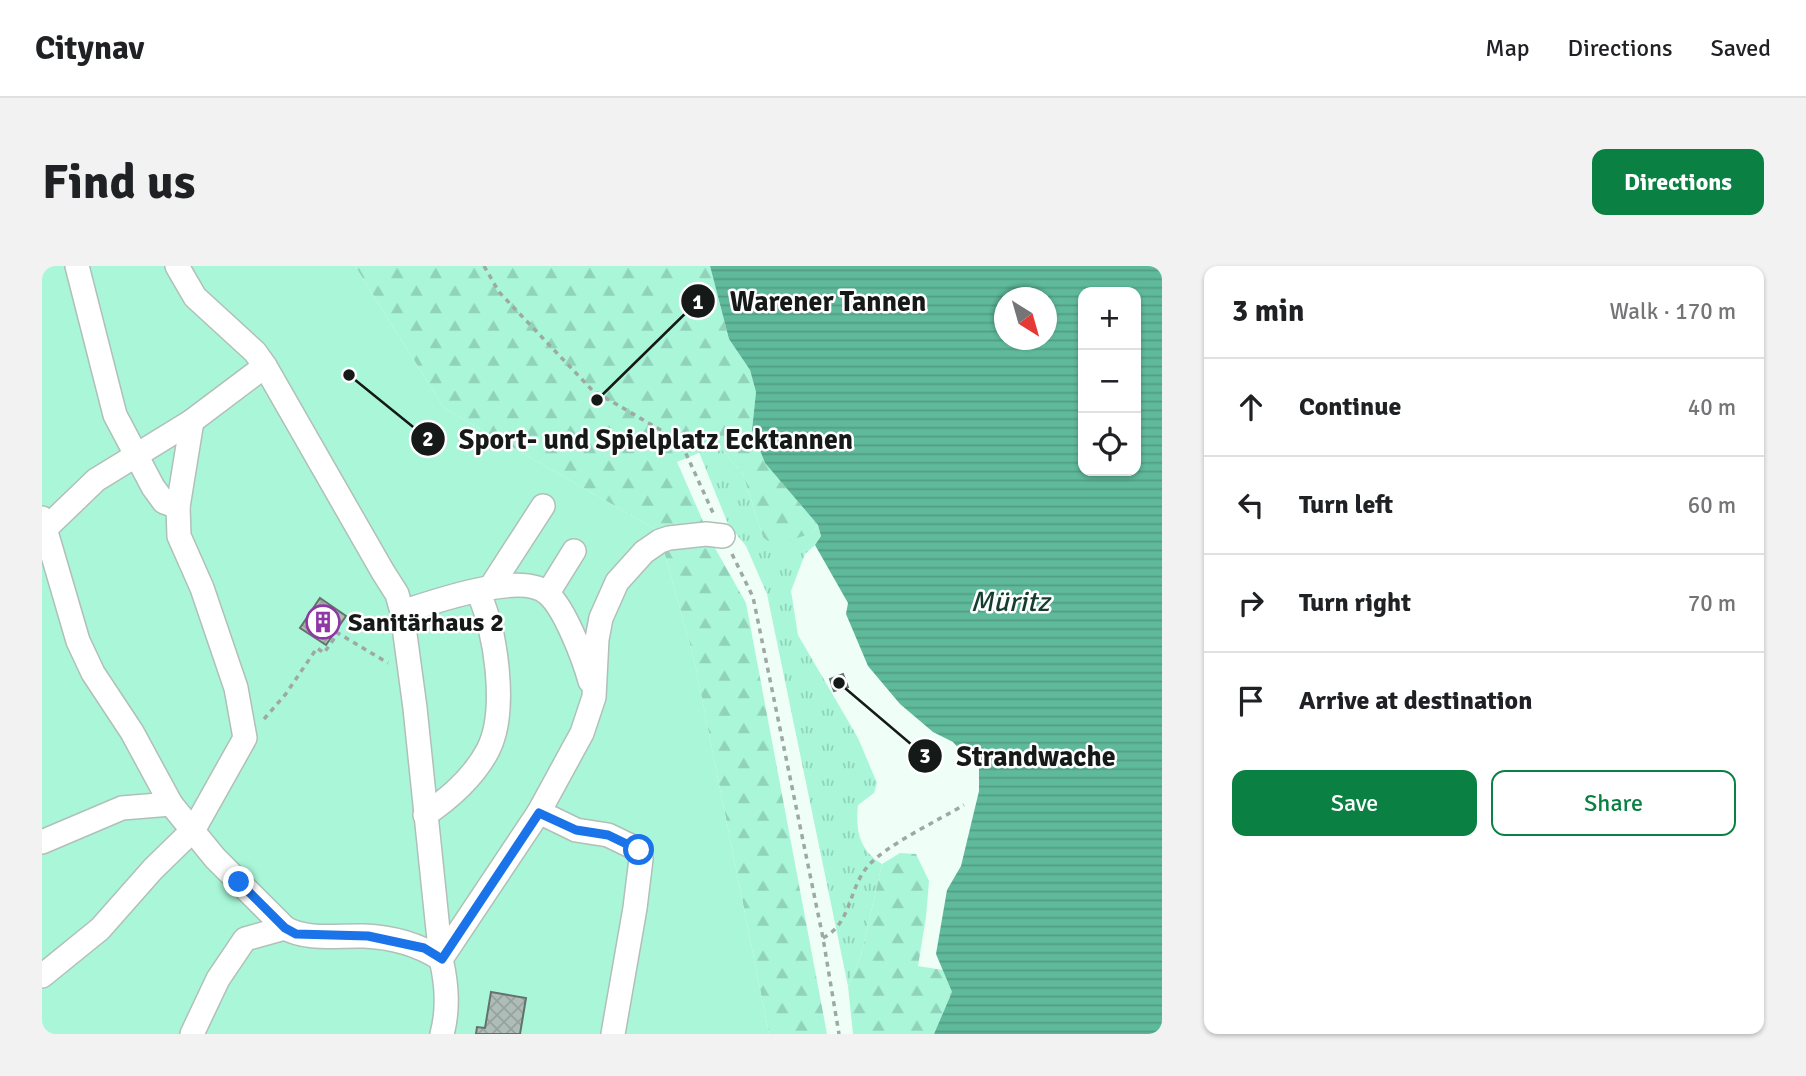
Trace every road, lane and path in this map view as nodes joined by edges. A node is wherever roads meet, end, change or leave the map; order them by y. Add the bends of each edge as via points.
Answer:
1 (77, 266) edge
2 (177, 266) edge
3 (484, 266) edge
4 (265, 366) junction
5 (192, 421) junction
6 (137, 453) junction
7 (543, 506) dead end
8 (178, 508) junction
9 (43, 527) edge
10 (723, 536) junction
11 (574, 551) dead end
12 (484, 590) junction
13 (548, 593) junction
14 (402, 612) junction
15 (411, 676) junction
16 (594, 697) junction
17 (245, 738) junction
18 (171, 804) junction
19 (964, 806) dead end
20 (539, 813) junction
21 (425, 815) junction
22 (194, 830) junction
23 (42, 842) edge
24 (285, 928) junction
25 (823, 938) junction
26 (442, 959) junction
27 (42, 976) edge
28 (192, 1034) edge
29 (442, 1034) edge
30 (613, 1034) edge
31 (839, 1034) edge

1 - 6 street via 115,415
2 - 4 street via 195,297
3 - 10 path via 499,292 592,390 676,439
4 - 5 street
4 - 14 street via 397,594
5 - 6 street
5 - 8 street
6 - 8 street via 164,502
6 - 9 street via 96,480
7 - 12 street
8 - 17 street via 179,536 236,688
9 - 18 street via 78,641
10 - 16 street via 669,538 644,552 627,569 609,595 601,618
10 - 25 path via 753,597
11 - 13 street
12 - 13 street via 525,584
12 - 14 street
12 - 21 street via 498,681 495,729 489,749 473,772
13 - 16 street via 584,660
14 - 15 street
15 - 17 path via 337,632 324,653 317,648 285,695
15 - 21 street
16 - 20 street via 582,733
17 - 22 street
18 - 22 street
18 - 23 street via 122,808
19 - 25 path via 879,855 862,873 840,925
20 - 26 street
20 - 30 street via 639,850 635,908
21 - 26 street
22 - 24 street via 215,858
22 - 27 street via 100,929
24 - 26 street via 296,934 368,936 406,943
24 - 28 street via 245,939 218,979
25 - 31 path
26 - 29 street via 447,987

